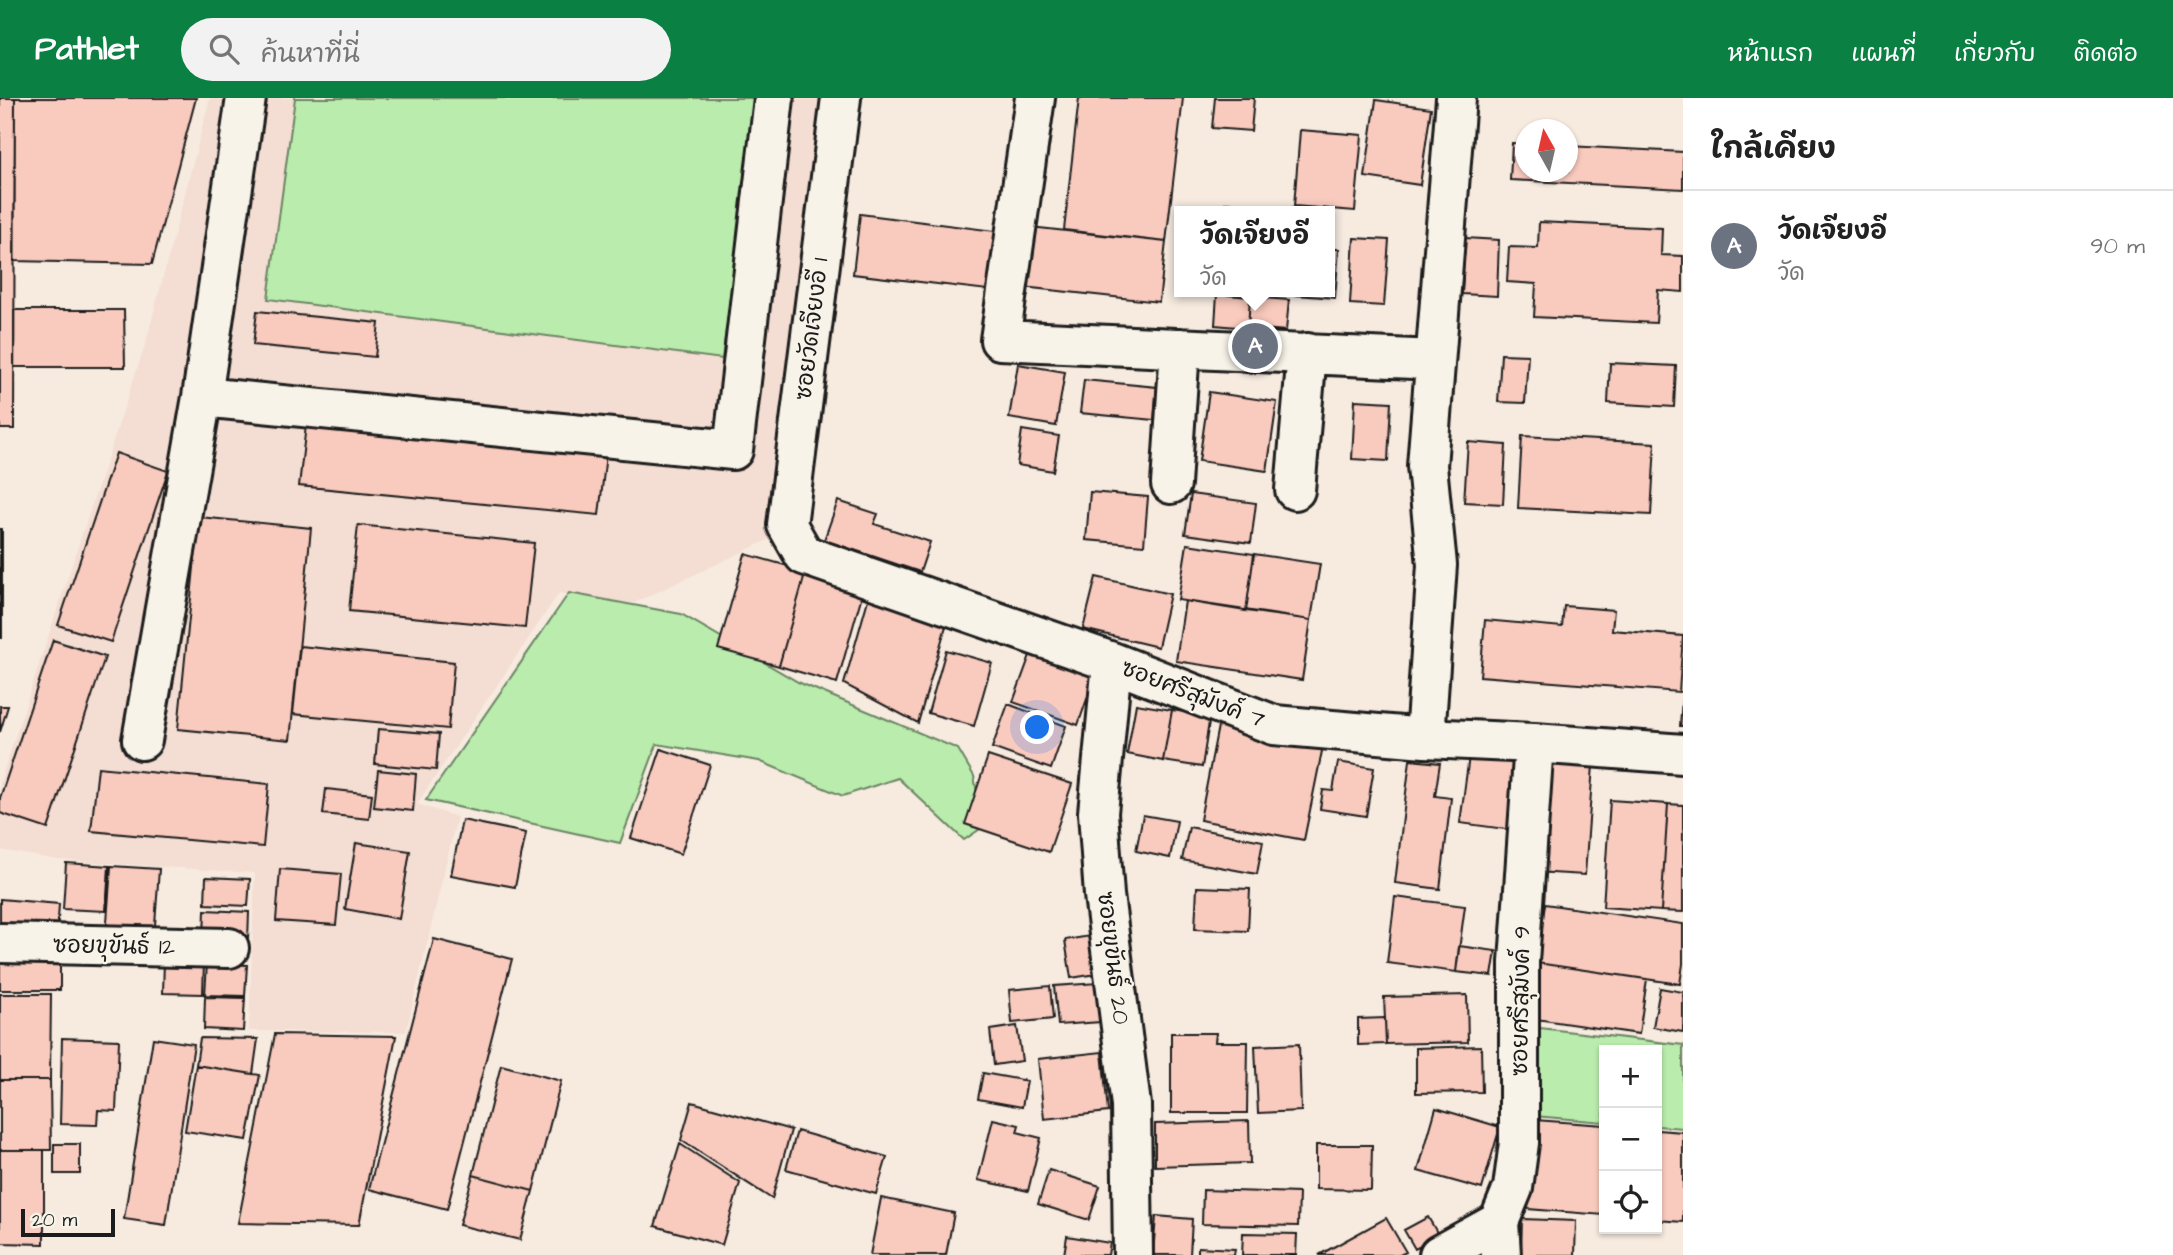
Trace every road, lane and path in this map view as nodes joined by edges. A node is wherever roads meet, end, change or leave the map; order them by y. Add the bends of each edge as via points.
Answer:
1 (246, 98) edge
2 (774, 98) edge
3 (841, 98) edge
4 (1035, 98) edge
5 (1456, 98) edge
6 (1180, 348) junction
7 (1307, 353) junction
8 (1435, 360) junction
9 (202, 397) junction
10 (1171, 484) dead end
11 (1295, 490) dead end
12 (804, 555) joint
13 (1112, 662) junction
14 (1425, 738) junction
15 (142, 740) dead end
16 (1535, 743) junction
17 (1683, 754) edge
18 (0, 943) edge
19 (229, 948) dead end
20 (1500, 1239) edge
21 (1133, 1255) edge
22 (1439, 1255) edge

1 - 9 street
2 - 9 street via 733,450
3 - 12 street, ซอยวัดเจียงอี 1 via 787,525
4 - 6 street via 1000,340
5 - 8 street
6 - 7 street
6 - 10 street
7 - 8 street
7 - 11 street
8 - 14 street via 1427,466 1437,565
9 - 15 street
12 - 13 street, ซอยศรีสุมังค์ 7
13 - 14 street, ซอยศรีสุมังค์ 7 via 1274,725
13 - 21 street, ซอยขุขันธ์ 20 via 1098,813 1104,895 1132,1105
14 - 16 street, ซอยศรีสุมังค์ 7
16 - 17 street, ซอยศรีสุมังค์ 7
16 - 20 street, ซอยศรีสุมังค์ 9 via 1519,962 1519,1143
18 - 19 street, ซอยขุขันธ์ 12
20 - 22 street

